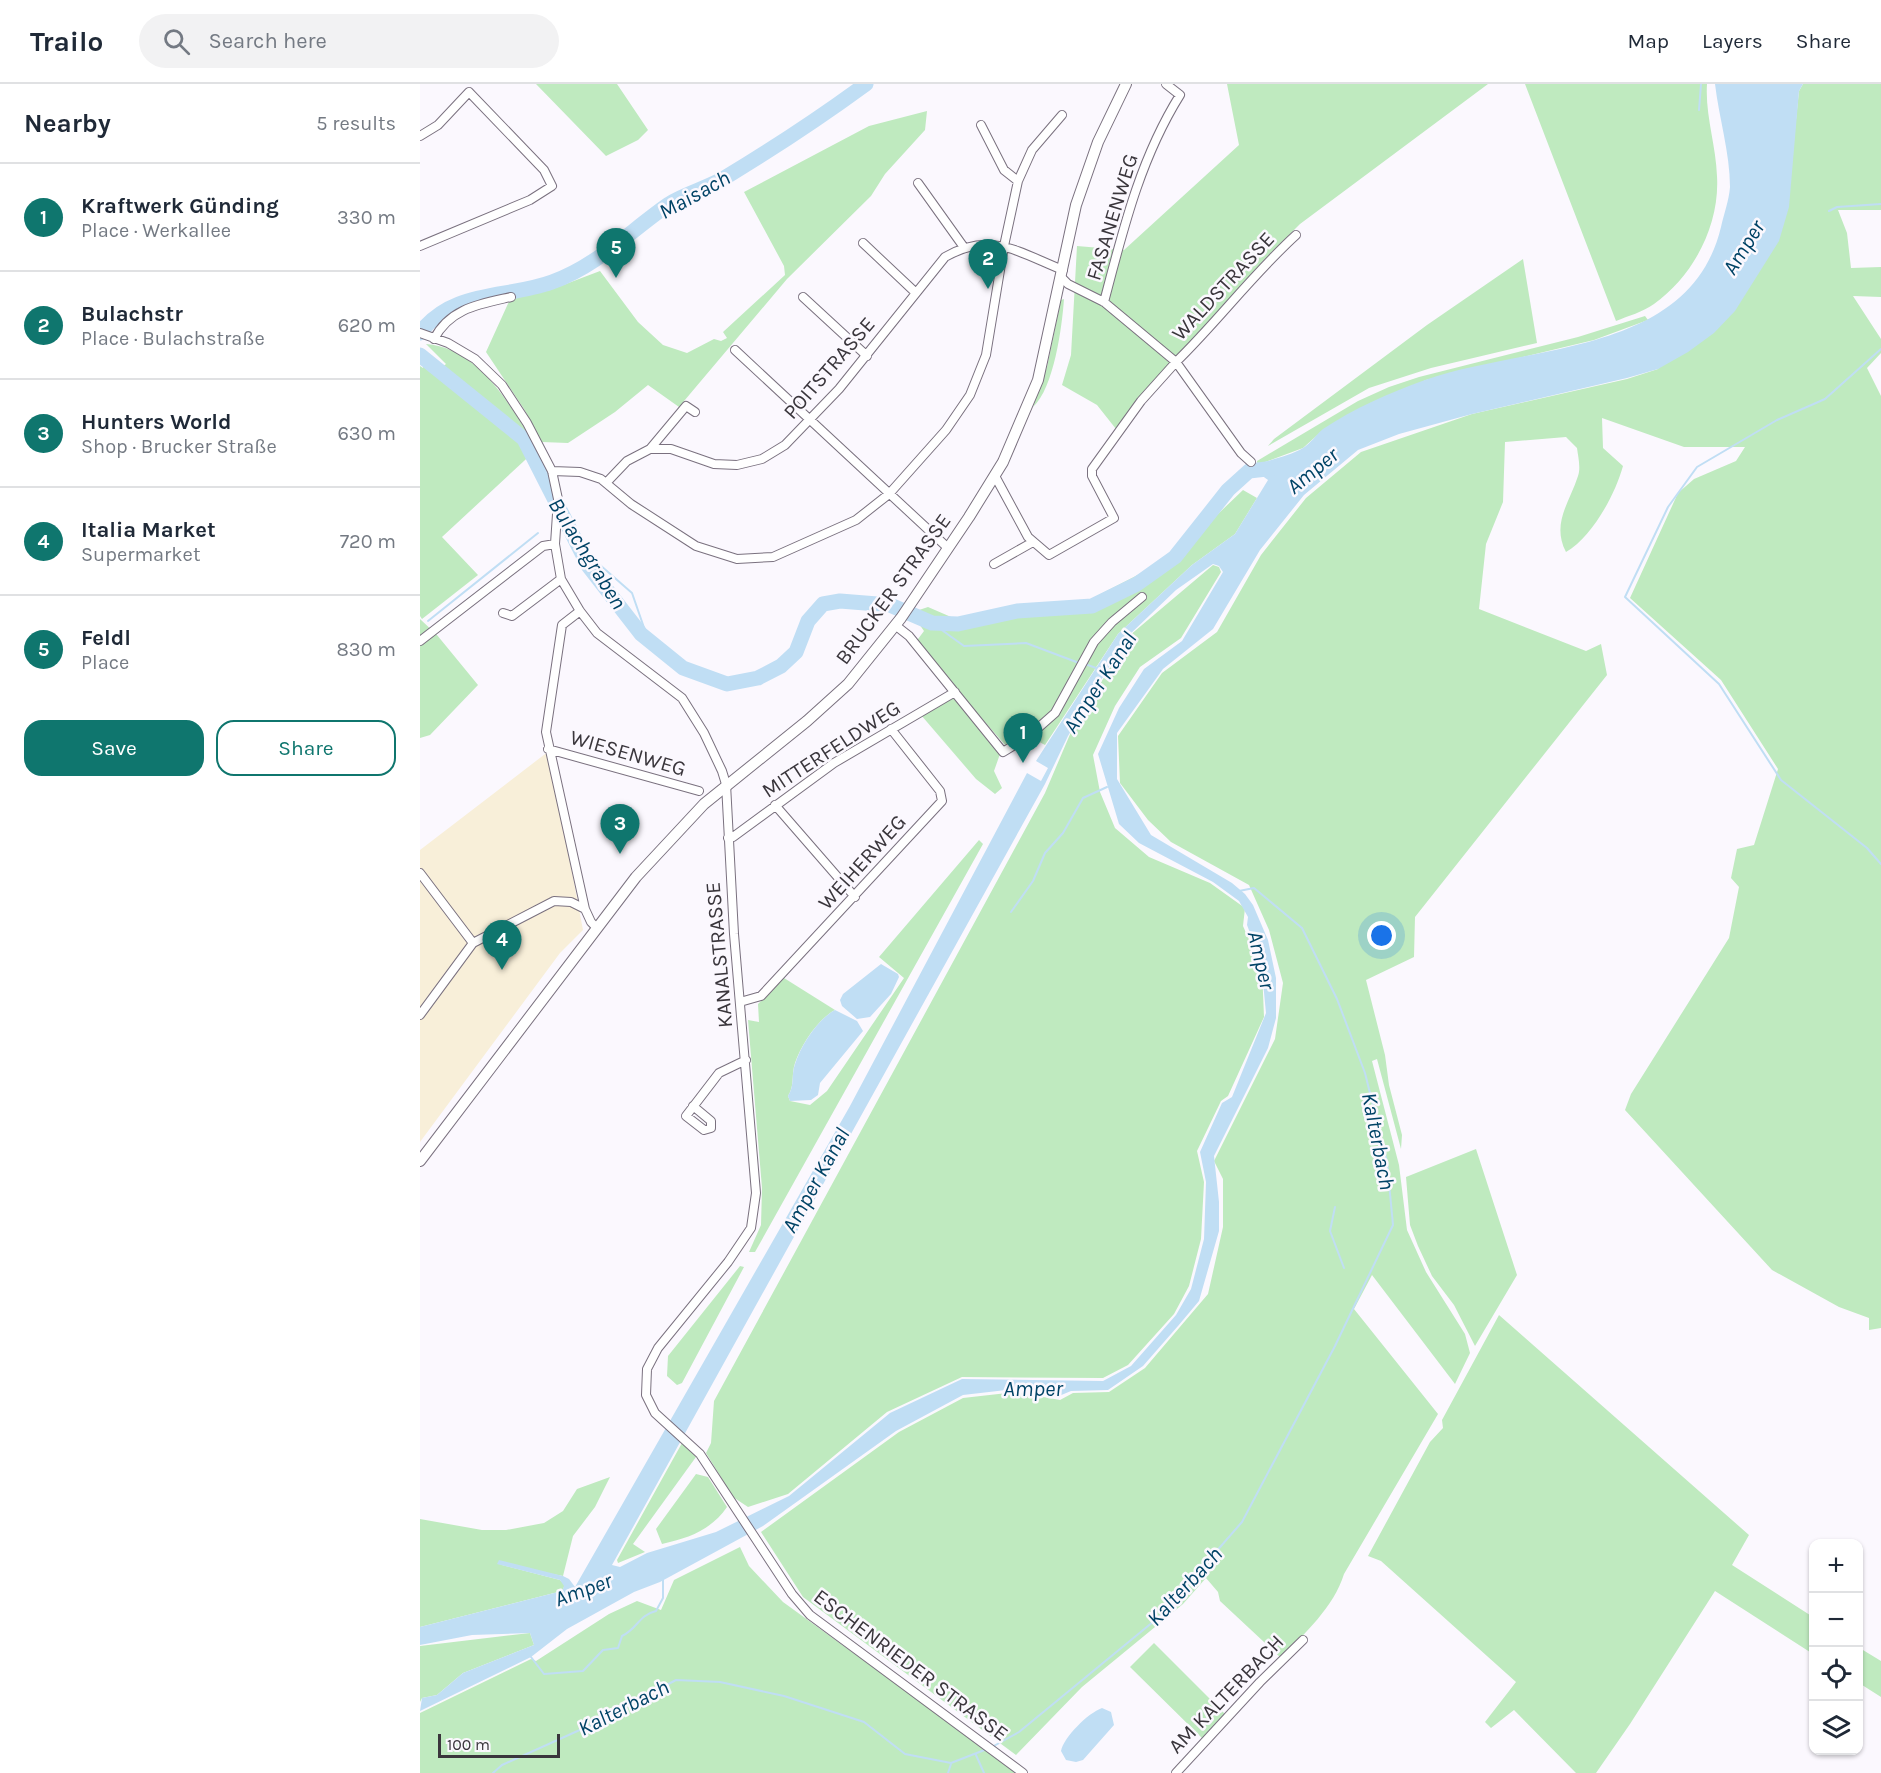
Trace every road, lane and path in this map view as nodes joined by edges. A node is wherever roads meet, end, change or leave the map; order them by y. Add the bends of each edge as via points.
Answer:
1 (1126, 84) edge
2 (1166, 84) edge
3 (1062, 115) dead end
4 (981, 124) dead end
5 (420, 135) edge
6 (1018, 181) junction
7 (918, 183) dead end
8 (1296, 235) dead end
9 (863, 243) dead end
10 (420, 246) edge
11 (963, 246) junction
12 (1004, 246) junction
13 (1062, 273) junction
14 (916, 292) junction
15 (511, 297) dead end
16 (803, 297) dead end
17 (1104, 302) junction
18 (420, 333) edge
19 (432, 337) junction
20 (735, 350) dead end
21 (867, 356) junction
22 (1176, 362) junction
23 (695, 412) dead end
24 (810, 420) junction
25 (650, 448) junction
26 (1251, 462) dead end
27 (552, 471) junction
28 (995, 476) junction
29 (606, 483) junction
30 (889, 494) junction
31 (1033, 542) junction
32 (555, 544) junction
33 (948, 548) junction
34 (994, 564) dead end
35 (561, 579) junction
36 (1142, 597) dead end
37 (580, 611) junction
38 (503, 613) dead end
39 (898, 621) junction
40 (420, 641) edge
41 (955, 692) junction
42 (891, 729) junction
43 (548, 749) junction
44 (726, 784) junction
45 (699, 792) dead end
46 (775, 805) junction
47 (728, 838) junction
48 (420, 873) edge
49 (855, 897) junction
50 (585, 909) junction
51 (596, 927) junction
52 (473, 943) junction
53 (740, 1002) junction
54 (420, 1015) edge
55 (746, 1060) junction
56 (693, 1106) dead end
57 (751, 1123) joint
58 (420, 1161) edge
59 (1303, 1640) dead end
60 (1023, 1773) edge
61 (1176, 1773) edge

1 - 13 main road, BRUCKER STRASSE via 1087,170
2 - 17 street, FASANENWEG via 1180,95 1142,170
3 - 6 street via 1032,150
4 - 6 street via 1004,170
5 - 10 street via 438,125 469,92 544,170 552,186 530,200
6 - 12 street
7 - 11 street
8 - 22 street, WALDSTRASSE
9 - 14 street
11 - 12 street
11 - 14 street, POITSTRASSE via 945,256
12 - 13 street
12 - 30 street via 986,355 970,395 946,430
13 - 17 street, WALDSTRASSE via 1068,284
13 - 28 main road, BRUCKER STRASSE via 1038,380 1018,432
14 - 21 street, POITSTRASSE
15 - 19 street via 455,313
16 - 21 street
17 - 22 street, WALDSTRASSE
18 - 19 street
19 - 27 street via 475,359 502,385
20 - 24 street
21 - 24 street, POITSTRASSE
22 - 26 street, WALDSTRASSE
22 - 31 street, WALDSTRASSE via 1141,401 1092,469 1114,518 1054,554 1044,553
23 - 25 street via 686,406
24 - 25 street, POITSTRASSE via 785,445 762,459 737,465 714,464 671,449
24 - 30 street
25 - 29 street via 627,461
27 - 29 street via 580,472
27 - 32 street via 558,500
28 - 31 street
28 - 33 main road, BRUCKER STRASSE
29 - 30 street via 696,546 741,560 773,557 821,538 856,520
30 - 33 street
31 - 34 street
32 - 35 street
32 - 40 street via 543,546
33 - 39 main road, BRUCKER STRASSE
35 - 37 street, KANALSTRASSE
35 - 38 street via 512,616
36 - 41 street via 1094,642 1054,713 1029,736 1003,752
37 - 43 street via 562,625 546,732
37 - 44 street, KANALSTRASSE via 597,633 682,698 711,747
39 - 41 street
39 - 44 main road, BRUCKER STRASSE via 869,660 828,703
41 - 42 street, MITTERFELDWEG
42 - 46 street, MITTERFELDWEG
42 - 49 street, WEIHERWEG via 940,791 942,801
43 - 45 street, WIESENWEG
43 - 50 street
44 - 47 street, KANALSTRASSE
44 - 51 main road, BRUCKER STRASSE via 644,868
46 - 47 street, MITTERFELDWEG
46 - 49 street
47 - 53 street, KANALSTRASSE
48 - 52 street
49 - 53 street, WEIHERWEG via 760,996
50 - 51 street
50 - 52 street via 571,902 554,901
51 - 58 main road, BRUCKER STRASSE
52 - 54 street
53 - 55 street, KANALSTRASSE
55 - 56 street via 719,1073
55 - 57 street, KANALSTRASSE
57 - 60 street, ESCHENRIEDER STRASSE via 756,1193 751,1228 658,1348 647,1369 646,1395 655,1413 700,1454 792,1594 810,1615
59 - 61 street, AM KALTERBACH

